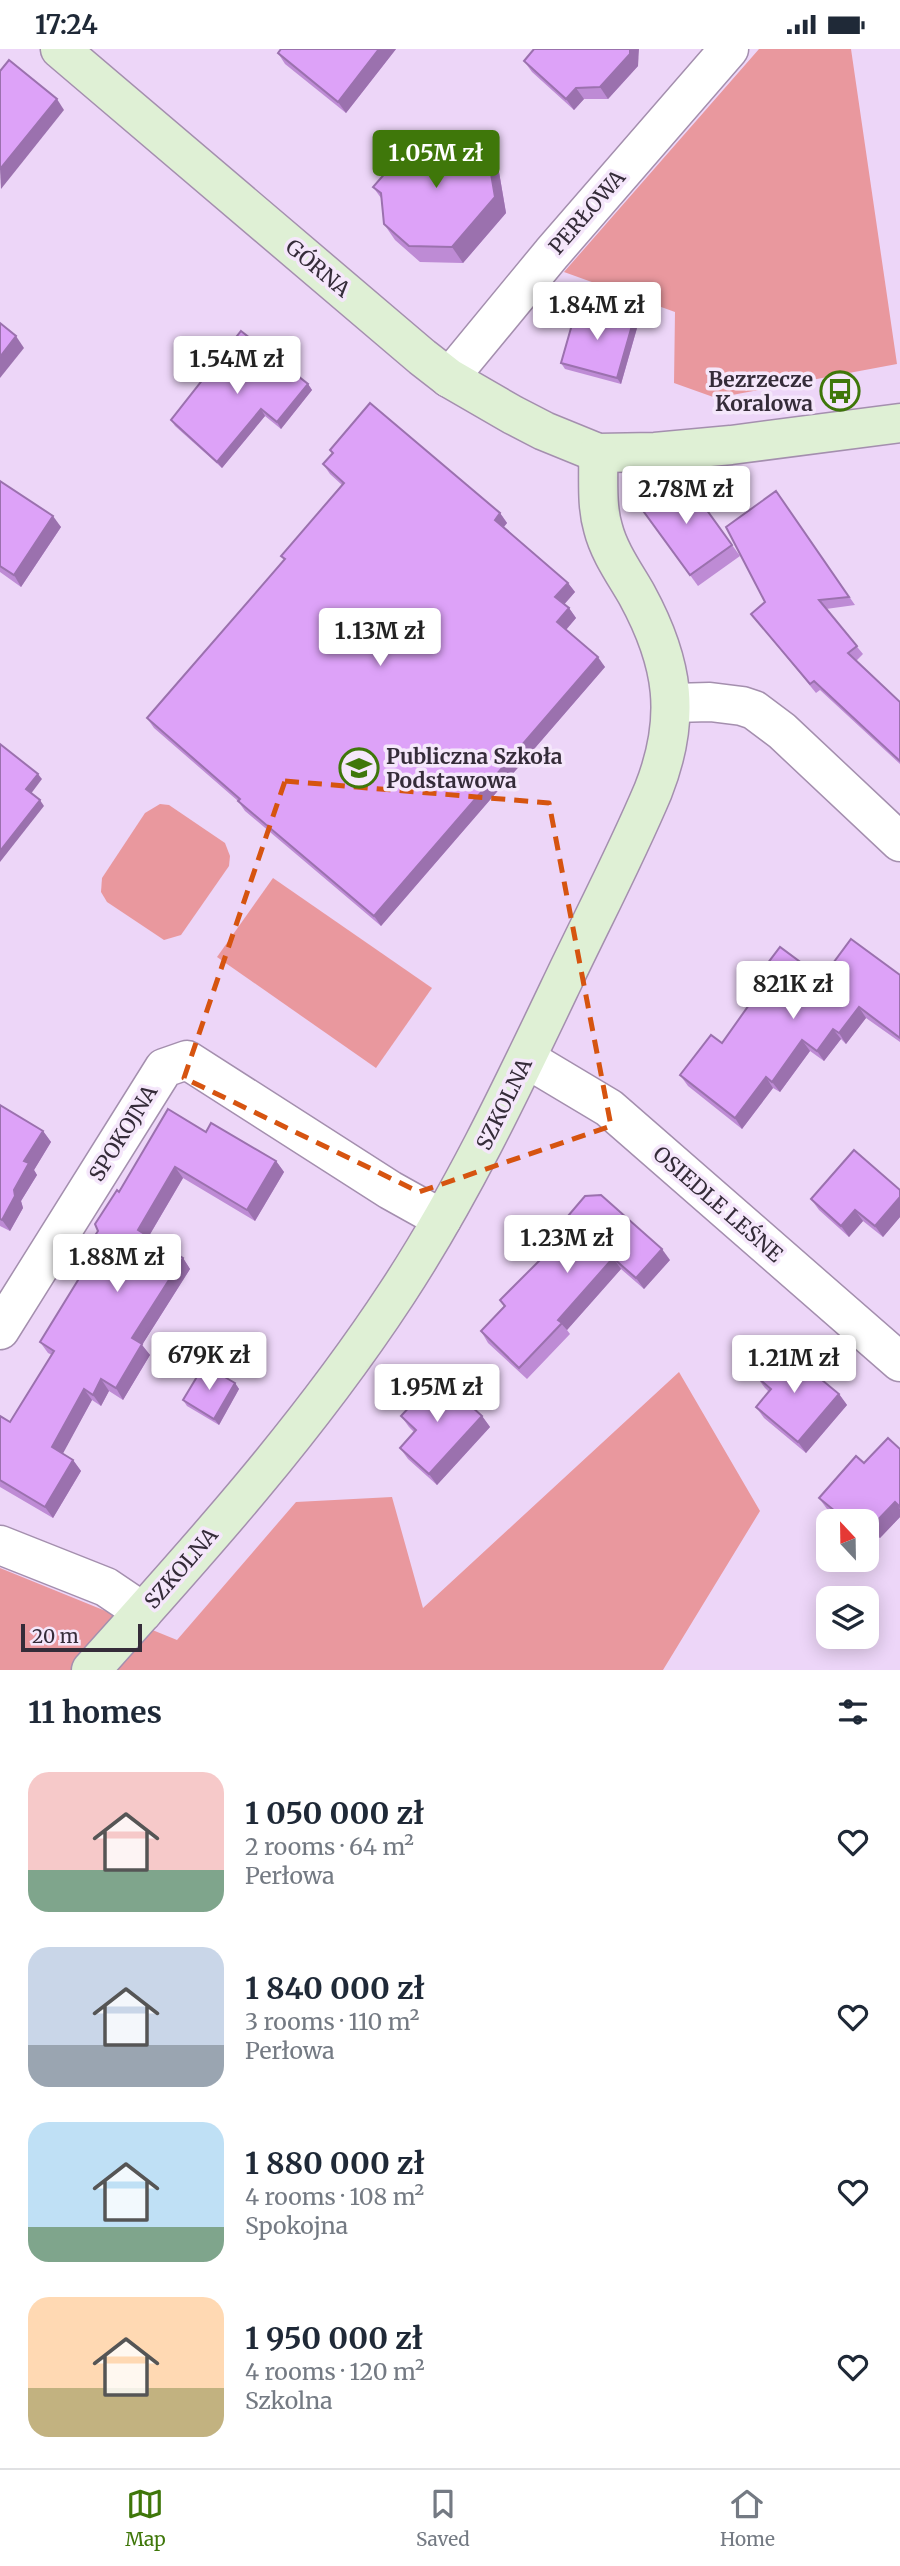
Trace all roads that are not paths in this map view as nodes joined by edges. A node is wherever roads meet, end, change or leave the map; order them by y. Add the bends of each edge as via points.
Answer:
1 (60, 49) edge
2 (729, 49) edge
3 (449, 377) junction
4 (900, 423) edge
5 (598, 453) junction
6 (673, 703) junction
7 (900, 842) edge
8 (527, 1059) junction
9 (442, 1219) junction
10 (0, 1330) edge
11 (900, 1362) edge
12 (0, 1545) edge
13 (144, 1612) junction
14 (91, 1670) edge

1 - 3 street, GÓRNA
2 - 3 street, PERŁOWA
3 - 5 street, GÓRNA via 544,431
4 - 5 street via 730,445
5 - 6 street, SZKOLNA via 603,530 653,626
6 - 7 street via 710,702 754,710
6 - 8 street, SZKOLNA via 665,756 653,791
8 - 9 street, SZKOLNA
8 - 11 street, OSIEDLE LEŚNE via 609,1108
9 - 10 street, SPOKOJNA via 187,1060 164,1067
9 - 13 street, SZKOLNA via 334,1383
12 - 13 street via 106,1587
13 - 14 street, SZKOLNA

